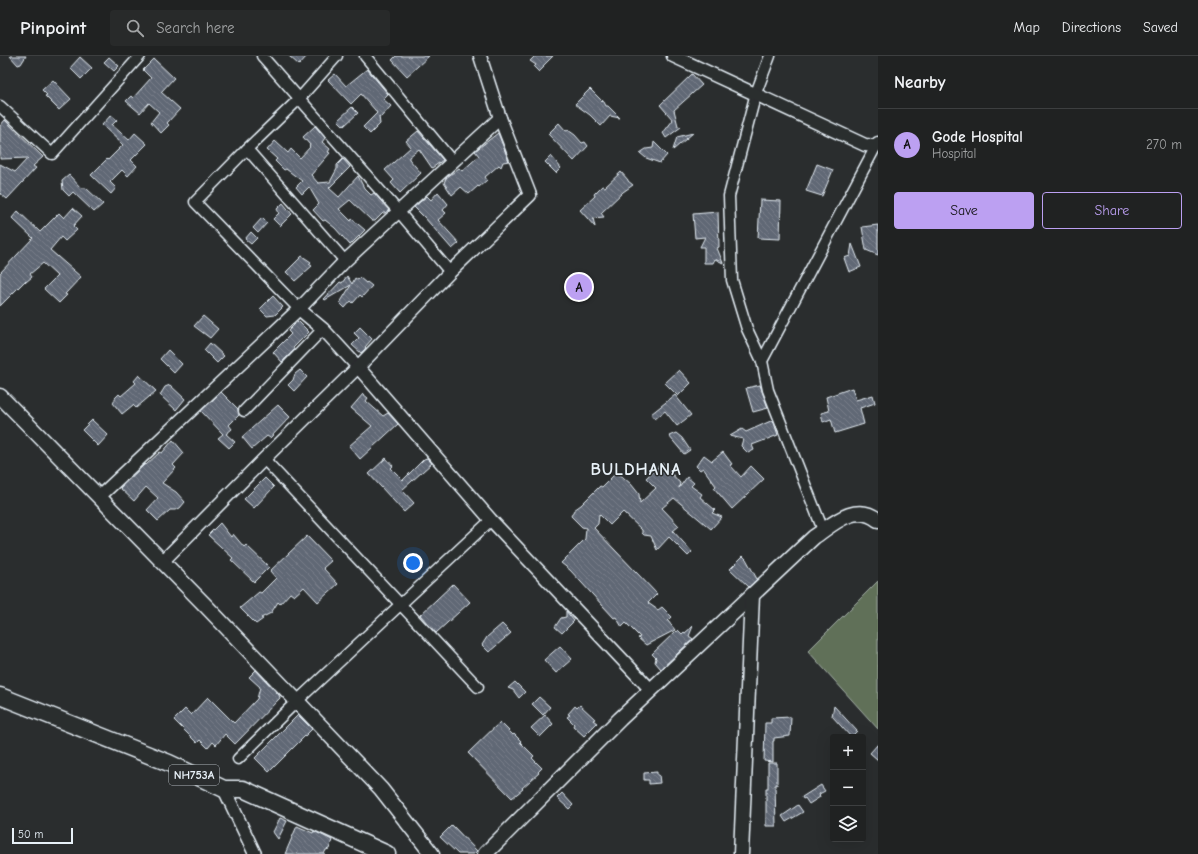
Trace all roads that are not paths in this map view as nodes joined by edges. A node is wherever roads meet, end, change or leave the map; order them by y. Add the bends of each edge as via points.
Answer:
1 (140, 56) edge
2 (262, 56) edge
3 (336, 56) edge
4 (365, 56) edge
5 (480, 56) edge
6 (673, 56) edge
7 (770, 56) edge
8 (756, 93) junction
9 (299, 99) junction
10 (0, 106) edge
11 (500, 118) junction
12 (877, 145) edge
13 (247, 149) junction
14 (452, 161) junction
15 (399, 212) junction
16 (345, 261) junction
17 (450, 272) junction
18 (299, 309) junction
19 (323, 329) junction
20 (762, 361) junction
21 (358, 367) junction
22 (0, 396) edge
23 (244, 410) dead end
24 (264, 459) junction
25 (99, 497) junction
26 (491, 520) junction
27 (878, 520) edge
28 (823, 530) junction
29 (162, 562) junction
30 (752, 595) junction
31 (401, 604) junction
32 (478, 687) dead end
33 (651, 690) junction
34 (0, 696) edge
35 (297, 701) junction
36 (238, 759) dead end
37 (224, 789) junction
38 (255, 854) edge
39 (387, 854) edge
40 (432, 854) edge
41 (485, 854) edge
42 (741, 854) edge

1 - 10 street via 52,154
2 - 9 street
3 - 9 street
4 - 14 street
5 - 11 street
6 - 8 street
7 - 8 street
8 - 12 street via 865,145
8 - 20 street via 729,196 732,280 747,329
9 - 13 street
9 - 15 street
11 - 14 street
11 - 17 street via 530,195
12 - 20 street
13 - 16 street
13 - 18 street via 195,202
14 - 15 street
15 - 16 street
15 - 17 street
16 - 18 street
17 - 21 street
18 - 19 street
18 - 25 street
19 - 21 street
19 - 23 street
20 - 28 street via 768,390
21 - 24 street
21 - 26 street
22 - 25 main road
24 - 29 street
24 - 31 street
25 - 29 main road
26 - 31 street
26 - 33 street
27 - 28 main road via 871,515 857,513 840,518
28 - 30 main road
29 - 35 main road
30 - 33 main road
30 - 42 main road
31 - 32 street
31 - 35 street
33 - 41 main road
34 - 37 highway, NH753A via 169,763
35 - 36 street
35 - 40 main road via 381,789
37 - 38 street
37 - 39 highway, NH753A via 243,789

